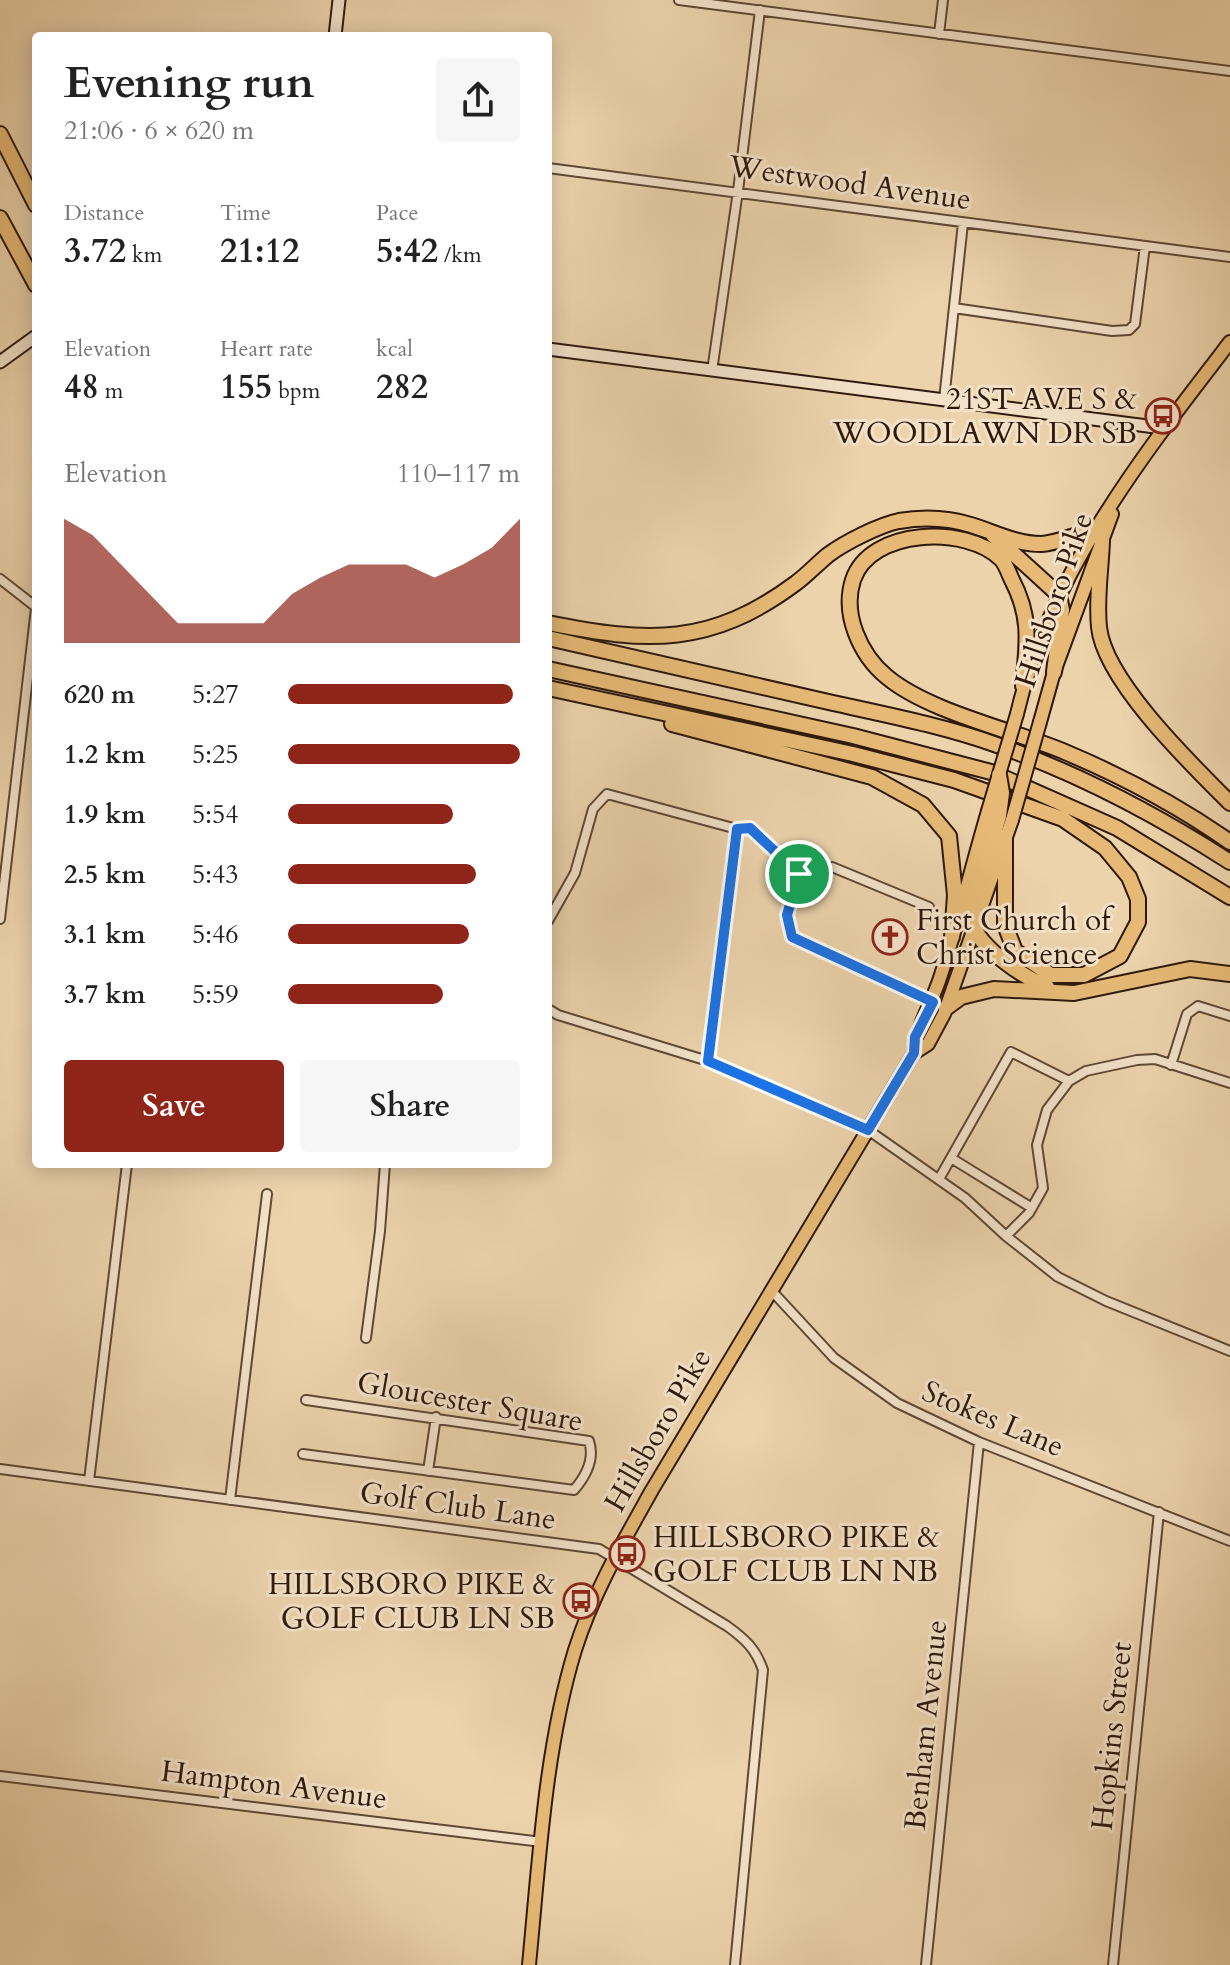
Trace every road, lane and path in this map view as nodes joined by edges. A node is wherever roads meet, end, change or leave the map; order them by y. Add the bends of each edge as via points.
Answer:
1 (339, 0) edge
2 (679, 0) edge
3 (943, 0) edge
4 (760, 10) junction
5 (335, 32) edge
6 (939, 34) junction
7 (1230, 71) edge
8 (0, 134) edge
9 (552, 168) edge
10 (738, 191) junction
11 (32, 197) edge
12 (0, 218) edge
13 (963, 223) junction
14 (1145, 246) junction
15 (1230, 257) edge
16 (32, 278) edge
17 (954, 308) junction
18 (32, 339) edge
19 (1229, 344) edge
20 (552, 350) edge
21 (0, 362) edge
22 (712, 371) junction
23 (944, 400) junction
24 (1163, 428) junction
25 (991, 533) junction
26 (1098, 535) junction
27 (0, 579) edge
28 (1059, 595) junction
29 (32, 605) edge
30 (552, 624) edge
31 (32, 639) edge
32 (552, 639) edge
33 (552, 670) edge
34 (1054, 672) junction
35 (1023, 686) junction
36 (552, 691) edge
37 (552, 691) edge
38 (999, 775) joint
39 (1230, 803) edge
40 (1000, 816) junction
41 (737, 829) junction
42 (1005, 837) junction
43 (1230, 842) edge
44 (4, 853) edge
45 (1230, 862) edge
46 (799, 874) junction
47 (1230, 897) edge
48 (929, 907) dead end
49 (552, 914) edge
50 (0, 919) edge
51 (974, 929) junction
52 (952, 937) junction
53 (1230, 974) edge
54 (1057, 991) junction
55 (939, 1005) junction
56 (552, 1011) edge
57 (1230, 1016) edge
58 (708, 1061) junction
59 (1171, 1065) junction
60 (1069, 1081) junction
61 (1230, 1083) edge
62 (868, 1130) junction
63 (950, 1161) junction
64 (127, 1168) edge
65 (385, 1168) edge
66 (939, 1179) junction
67 (267, 1194) dead end
68 (1032, 1208) junction
69 (1006, 1236) junction
70 (770, 1289) junction
71 (366, 1338) dead end
72 (1230, 1351) edge
73 (306, 1400) dead end
74 (436, 1417) junction
75 (979, 1442) junction
76 (303, 1454) dead end
77 (0, 1469) edge
78 (428, 1471) junction
79 (89, 1481) junction
80 (230, 1500) junction
81 (1159, 1512) junction
82 (1230, 1541) edge
83 (614, 1558) junction
84 (0, 1776) edge
85 (542, 1842) junction
86 (529, 1965) edge
87 (735, 1965) edge
88 (926, 1965) edge
89 (1113, 1965) edge

1 - 5 main road
2 - 4 street
3 - 6 street
4 - 6 street
4 - 10 street
6 - 7 street
8 - 11 highway
9 - 10 street, Westwood Avenue
10 - 13 street, Westwood Avenue
10 - 22 street
12 - 16 highway
13 - 14 street, Westwood Avenue
13 - 17 street
14 - 15 street, Westwood Avenue
14 - 17 street via 1135,324 1129,330
17 - 23 street
18 - 21 main road
19 - 24 main road, Hillsboro Pike
20 - 22 main road
22 - 23 main road
23 - 24 main road
24 - 26 main road, Hillsboro Pike
25 - 26 highway via 1045,544
25 - 28 highway
25 - 30 highway via 951,520 895,522 829,553 769,602 700,632 644,637
26 - 28 main road, Hillsboro Pike
26 - 34 main road, Hillsboro Pike
26 - 39 highway via 1099,627 1109,659 1146,714
27 - 29 street
28 - 34 highway
28 - 35 main road, Hillsboro Pike
31 - 44 street
32 - 45 highway via 995,744 1127,801
33 - 47 highway via 991,772 1117,828
34 - 40 main road, Hillsboro Pike, bridge via 1040,722
35 - 38 main road, Hillsboro Pike, bridge
35 - 43 highway via 1028,632 1024,608 1001,559 971,542 931,536 898,539 869,557 853,578 850,611 859,644 886,677 924,700 1066,752
36 - 42 highway via 911,769 1063,819 1105,848 1129,877 1138,899 1138,922 1120,956 1084,975 1051,975 1015,951 1005,925
37 - 52 highway via 872,777 923,805 949,836 955,895
38 - 40 highway, bridge
40 - 42 main road, Hillsboro Pike
40 - 51 highway via 971,916
40 - 52 main road, Hillsboro Pike
41 - 46 street via 750,828
41 - 49 street via 607,794 593,809 575,873
41 - 58 street
42 - 51 main road, Hillsboro Pike
44 - 50 street
46 - 48 street via 810,867 832,867
46 - 55 street via 787,915 792,937
51 - 54 highway via 1003,961
51 - 55 main road, Hillsboro Pike
52 - 55 main road, Hillsboro Pike
53 - 54 highway via 1190,969 1074,993
54 - 55 highway via 994,989
55 - 62 main road, Hillsboro Pike via 928,1044 914,1053
56 - 58 street
57 - 59 street via 1198,1006 1187,1014
58 - 62 street
59 - 60 street via 1137,1060 1086,1071
59 - 61 street
60 - 63 street via 1011,1052
60 - 68 street via 1047,1110 1037,1145 1043,1188
62 - 66 street
62 - 70 main road, Hillsboro Pike
63 - 66 street
63 - 68 street
64 - 79 street
65 - 71 street
66 - 69 street
67 - 80 street
68 - 69 street
69 - 72 street via 1058,1277
70 - 75 street, Stokes Lane via 834,1358 897,1403
70 - 83 main road, Hillsboro Pike
73 - 74 street, Gloucester Square
74 - 78 street
74 - 78 street, Gloucester Square via 589,1441 591,1455 574,1490
75 - 81 street, Stokes Lane
75 - 88 street, Benham Avenue
76 - 78 street, Gloucester Square
77 - 79 street, Golf Club Lane
79 - 80 street, Golf Club Lane
80 - 83 street, Golf Club Lane via 599,1549
81 - 82 street, Stokes Lane
81 - 89 street, Hopkins Street
83 - 85 main road, Hillsboro Pike via 580,1637 562,1697
83 - 87 street, Golf Club Lane via 744,1638 757,1652 763,1670
84 - 85 street, Hampton Avenue
85 - 86 main road, Hillsboro Pike

